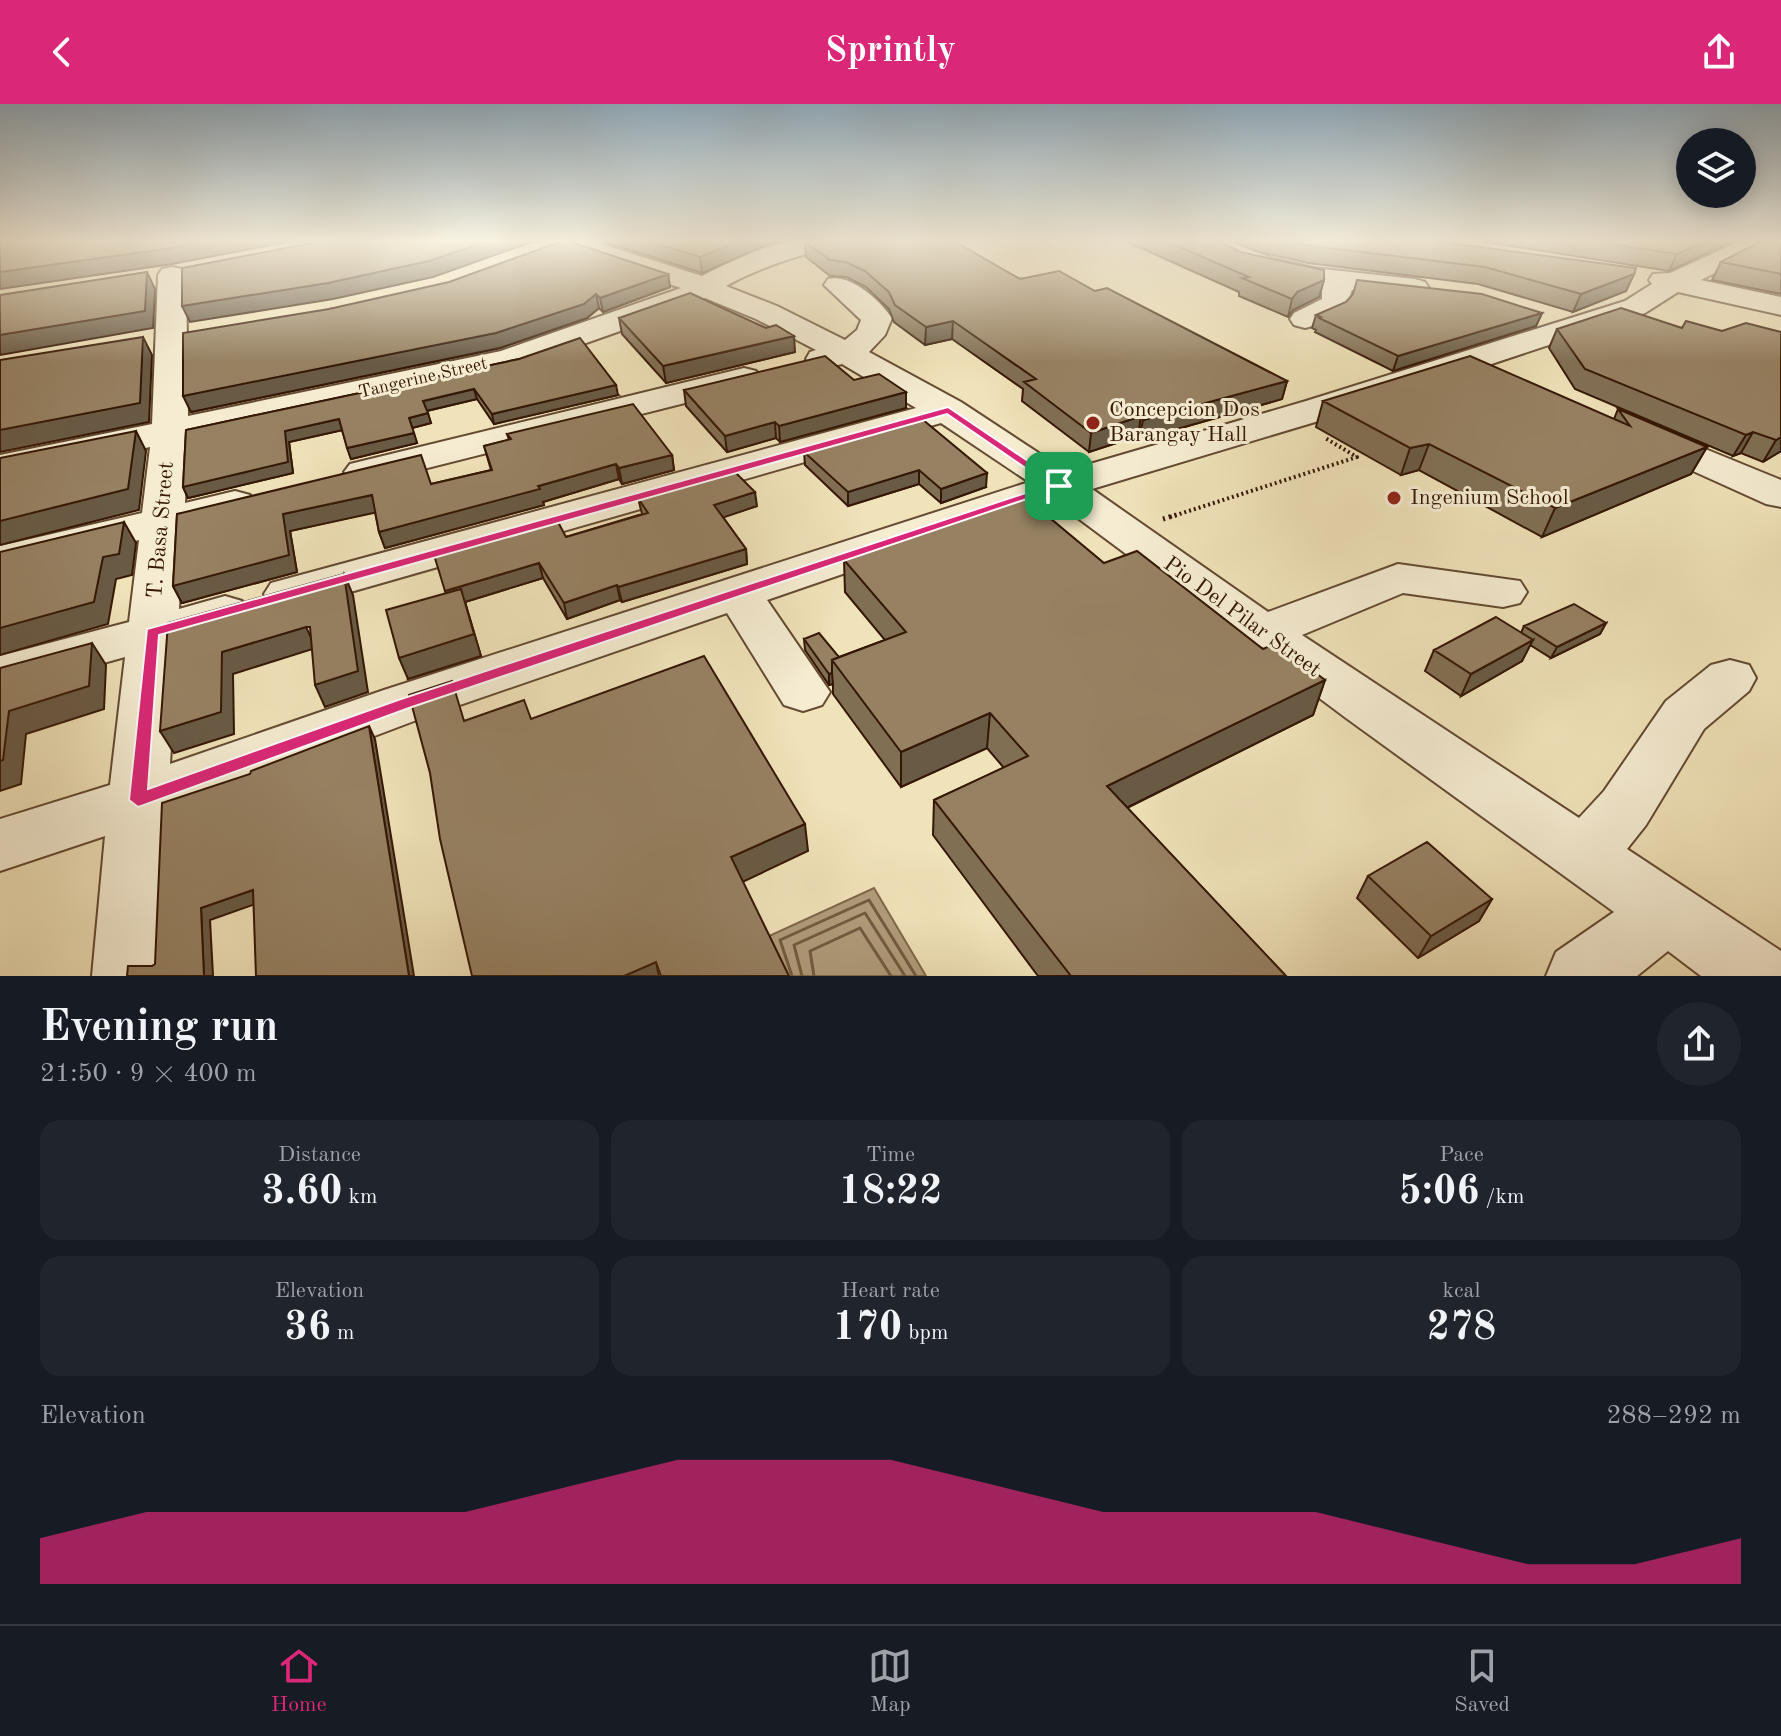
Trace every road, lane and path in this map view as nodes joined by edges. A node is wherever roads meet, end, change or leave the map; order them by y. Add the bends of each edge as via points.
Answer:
1 (1334, 280) edge
2 (172, 281) edge
3 (694, 281) edge
4 (716, 281) edge
5 (1341, 281) edge
6 (1667, 281) edge
7 (1674, 282) junction
8 (838, 285) dead end
9 (710, 286) junction
10 (1438, 290) edge
11 (1770, 304) edge
12 (1621, 312) junction
13 (1539, 313) edge
14 (1305, 319) dead end
15 (1657, 322) edge
16 (1576, 326) junction
17 (1736, 328) edge
18 (850, 352) junction
19 (1473, 360) junction
20 (1514, 378) edge
21 (948, 410) junction
22 (1614, 422) edge
23 (170, 432) junction
24 (1320, 435) dead end
25 (0, 467) edge
26 (329, 481) edge
27 (1059, 486) junction
28 (1781, 495) edge
29 (268, 496) edge
30 (1172, 515) dead end
31 (161, 522) junction
32 (0, 560) edge
33 (1503, 592) dead end
34 (738, 593) junction
35 (152, 632) junction
36 (1263, 632) junction
37 (0, 674) edge
38 (1730, 678) dead end
39 (803, 692) dead end
40 (138, 800) junction
41 (0, 845) edge
42 (1584, 855) junction
43 (1668, 912) junction
44 (127, 976) edge
45 (1581, 976) edge
46 (1758, 976) edge

1 - 14 street via 1335,304
2 - 23 street, T. Basa Street
3 - 9 street, Pio Del Pilar Street
4 - 9 street, Tangerine Street
5 - 10 street
6 - 7 street
7 - 11 street
7 - 12 street
8 - 18 street via 877,318 874,331
9 - 18 street, Pio Del Pilar Street
9 - 23 street, Tangerine Street via 604,329 509,359
11 - 17 street
12 - 15 street
12 - 16 street
13 - 16 street
16 - 19 street
18 - 21 street, Pio Del Pilar Street
18 - 26 street
19 - 20 street
19 - 27 street
21 - 27 street, Pio Del Pilar Street
21 - 35 street
22 - 28 street
23 - 25 street, Tangerine Street
23 - 31 street, T. Basa Street
24 - 30 path via 1357,457
27 - 34 street
27 - 36 street, Pio Del Pilar Street
29 - 31 street
31 - 32 street
31 - 35 street, T. Basa Street
33 - 36 street via 1398,578
34 - 39 street
34 - 40 street via 389,708
35 - 37 street
35 - 40 street, T. Basa Street
36 - 42 street, Pio Del Pilar Street
38 - 42 street via 1685,715 1625,808
40 - 41 street
40 - 44 street, T. Basa Street
42 - 43 street, Pio Del Pilar Street
43 - 45 street
43 - 46 street, Pio Del Pilar Street

